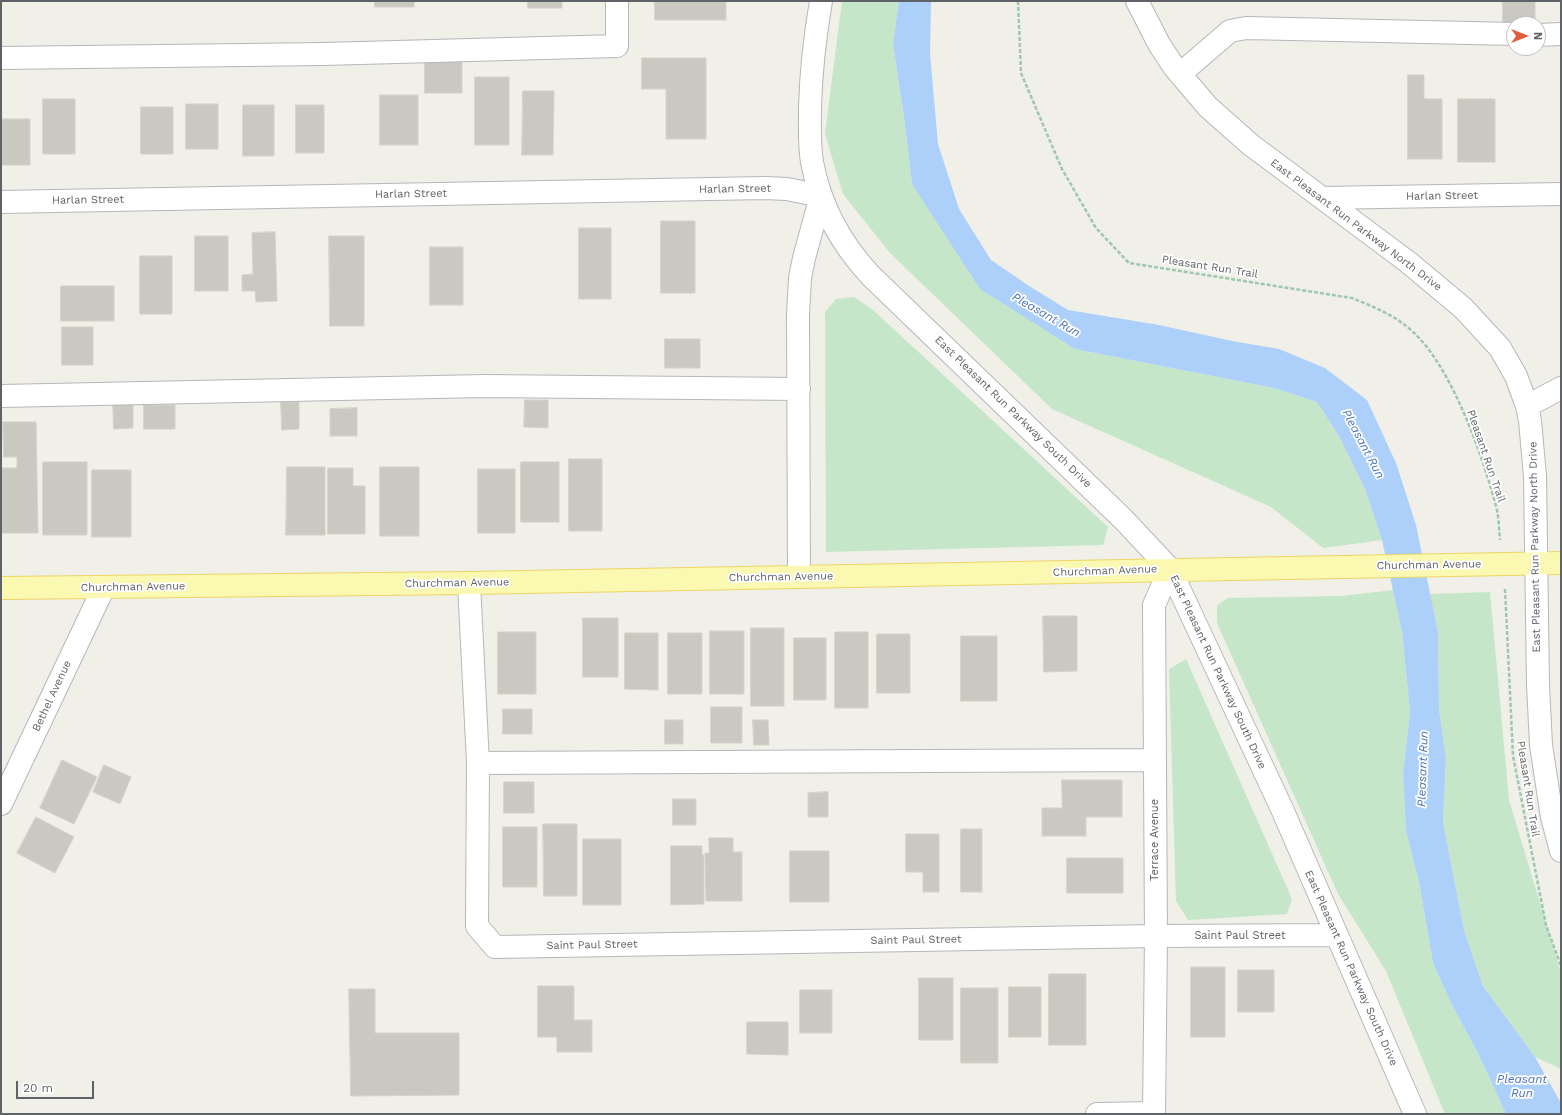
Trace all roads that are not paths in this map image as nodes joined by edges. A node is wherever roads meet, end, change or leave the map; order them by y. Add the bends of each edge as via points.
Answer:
1 (617, 1) edge
2 (821, 1) edge
3 (1138, 1) edge
4 (1506, 34) edge
5 (1561, 34) edge
6 (1546, 35) edge
7 (1, 58) edge
8 (1180, 74) junction
9 (1561, 194) edge
10 (821, 196) junction
11 (1322, 198) junction
12 (1, 202) edge
13 (1561, 388) edge
14 (798, 390) junction
15 (1, 396) edge
16 (1527, 406) junction
17 (1536, 563) junction
18 (1561, 563) edge
19 (1170, 569) junction
20 (799, 577) junction
21 (469, 583) junction
22 (104, 587) junction
23 (1, 588) edge
24 (1155, 760) junction
25 (478, 763) junction
26 (1, 804) edge
27 (1561, 851) edge
28 (1336, 935) junction
29 (1156, 936) junction
30 (1154, 1113) edge
31 (1097, 1114) edge
32 (1415, 1114) edge

1 - 7 street via 617,46 324,54
2 - 10 street, East Pleasant Run Parkway South Drive via 814,45 810,117 812,160
3 - 8 street, East Pleasant Run Parkway North Drive via 1160,44
4 - 8 street via 1246,28 1230,31
5 - 6 street
8 - 11 street, East Pleasant Run Parkway North Drive via 1208,106 1239,135
9 - 11 street, Harlan Street
10 - 12 street, Harlan Street via 765,188
10 - 14 street, East Pleasant Run Parkway South Drive via 800,278
10 - 19 street, East Pleasant Run Parkway South Drive via 838,233 856,261 1123,519
11 - 16 street, East Pleasant Run Parkway North Drive via 1408,262 1463,308 1500,348 1516,376
13 - 16 street
14 - 15 street via 484,386
14 - 20 street, East Pleasant Run Parkway South Drive
16 - 17 street, East Pleasant Run Parkway North Drive via 1535,476
17 - 18 main road, Churchman Avenue
17 - 19 main road, Churchman Avenue
17 - 27 street, East Pleasant Run Parkway North Drive via 1541,745 1552,817
19 - 20 main road, Churchman Avenue
19 - 24 street, Terrace Avenue via 1154,605
19 - 28 street, East Pleasant Run Parkway South Drive via 1278,802
20 - 21 main road, Churchman Avenue
21 - 22 main road, Churchman Avenue
21 - 25 street
22 - 23 main road, Churchman Avenue
22 - 26 street, Bethel Avenue
24 - 25 street
24 - 29 street, Terrace Avenue
25 - 29 street, Saint Paul Street via 477,926 495,947
28 - 29 street, Saint Paul Street
28 - 32 street, East Pleasant Run Parkway South Drive
29 - 30 street, Terrace Avenue
30 - 31 street

